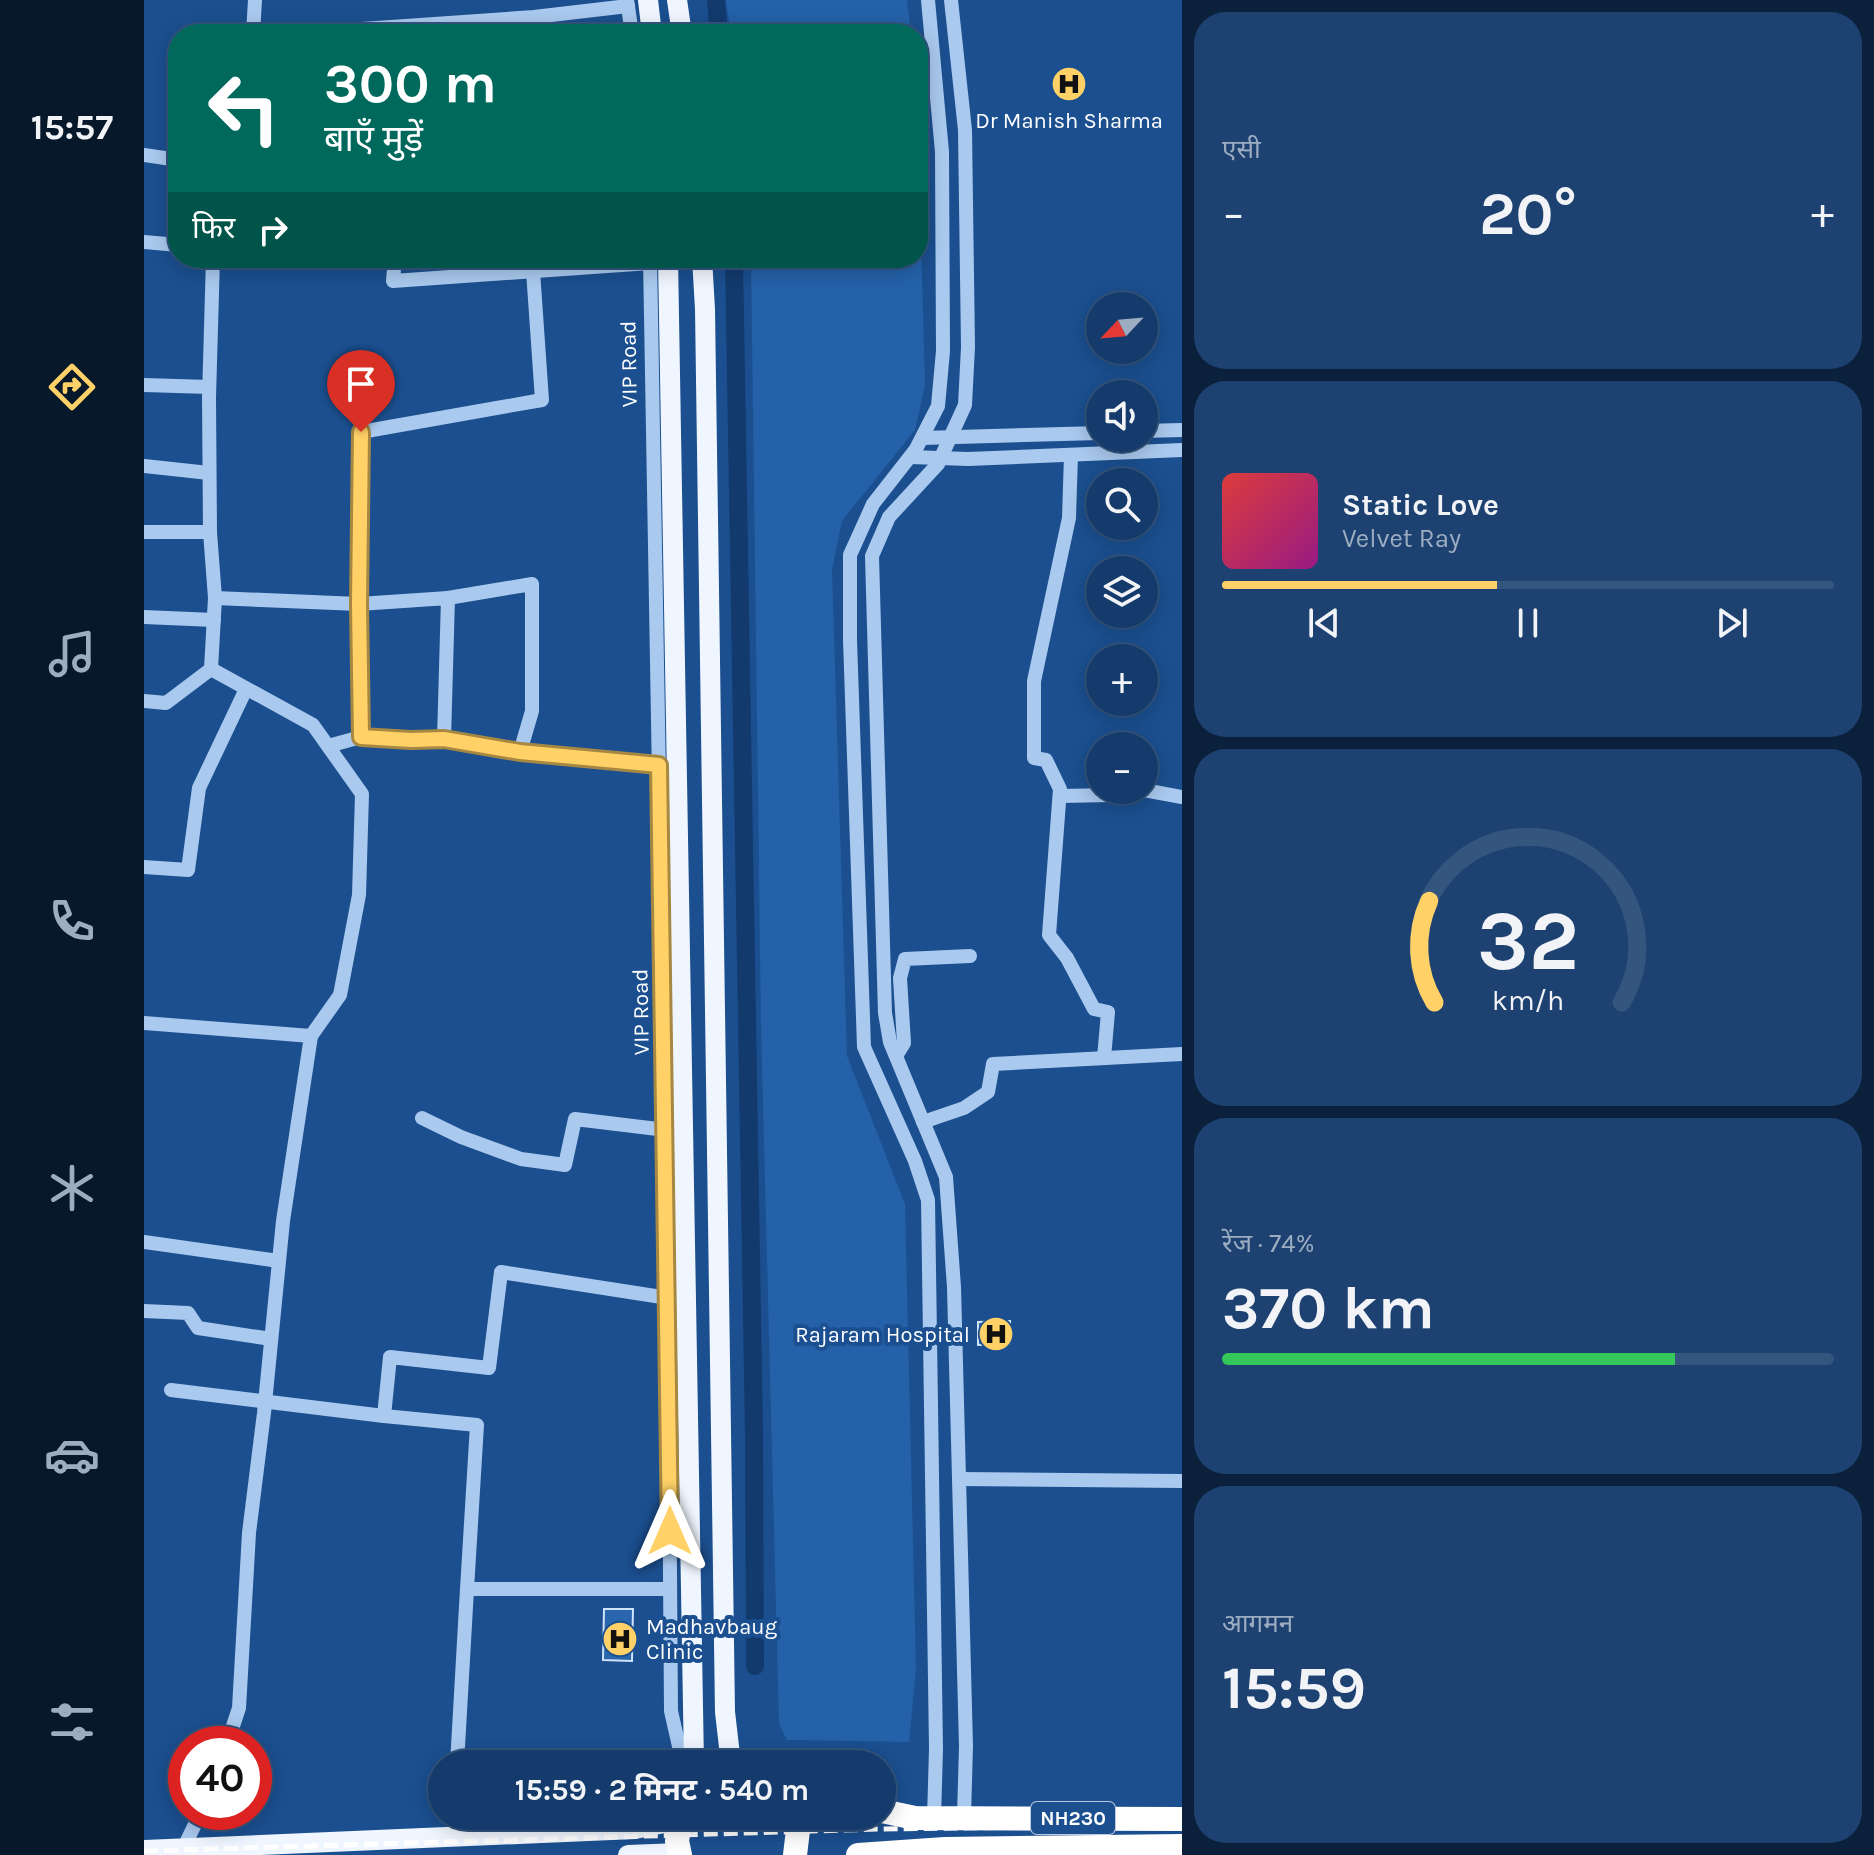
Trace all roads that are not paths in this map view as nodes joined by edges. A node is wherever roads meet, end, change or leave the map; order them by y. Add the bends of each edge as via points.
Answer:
1 (255, 0) edge
2 (677, 0) edge
3 (928, 0) edge
4 (951, 0) edge
5 (634, 2) edge
6 (254, 24) edge
7 (434, 24) edge
8 (633, 24) edge
9 (646, 24) edge
10 (681, 24) edge
11 (144, 155) edge
12 (168, 159) edge
13 (144, 242) edge
14 (168, 244) edge
15 (213, 268) edge
16 (394, 268) edge
17 (567, 268) edge
18 (656, 268) edge
19 (656, 268) edge
20 (703, 268) edge
21 (533, 271) junction
22 (144, 385) edge
23 (209, 387) junction
24 (1182, 430) edge
25 (1158, 431) edge
26 (1086, 433) edge
27 (922, 438) junction
28 (950, 438) junction
29 (1182, 450) edge
30 (1152, 452) edge
31 (1158, 452) edge
32 (1071, 455) junction
33 (910, 457) junction
34 (941, 458) junction
35 (144, 466) edge
36 (209, 473) junction
37 (144, 532) edge
38 (210, 532) junction
39 (215, 598) junction
40 (448, 598) junction
41 (359, 604) junction
42 (144, 617) edge
43 (214, 620) junction
44 (211, 669) junction
45 (246, 689) junction
46 (144, 701) edge
47 (361, 737) junction
48 (444, 739) junction
49 (328, 746) junction
50 (520, 752) junction
51 (659, 765) junction
52 (1158, 793) edge
53 (1060, 796) junction
54 (1086, 796) edge
55 (1182, 797) edge
56 (144, 867) edge
57 (970, 956) dead end
58 (144, 1023) edge
59 (311, 1036) junction
60 (673, 1043) junction
61 (1182, 1054) edge
62 (896, 1056) junction
63 (1104, 1058) junction
64 (905, 1079) junction
65 (884, 1087) junction
66 (422, 1118) dead end
67 (923, 1122) junction
68 (666, 1130) junction
69 (144, 1242) edge
70 (279, 1261) junction
71 (668, 1298) junction
72 (144, 1311) edge
73 (271, 1339) junction
74 (171, 1390) dead end
75 (266, 1400) junction
76 (384, 1416) junction
77 (959, 1479) junction
78 (1182, 1481) edge
79 (467, 1589) junction
80 (670, 1589) junction
81 (233, 1726) edge
82 (458, 1750) edge
83 (680, 1750) edge
84 (694, 1750) edge
85 (730, 1750) edge
86 (896, 1814) edge
87 (964, 1816) junction
88 (934, 1818) junction
89 (1182, 1819) edge
90 (192, 1830) edge
91 (457, 1830) edge
92 (613, 1830) edge
93 (678, 1830) edge
94 (798, 1830) edge
95 (457, 1837) junction
96 (1182, 1846) edge
97 (183, 1849) junction
98 (144, 1850) edge
99 (1019, 1852) edge
100 (919, 1853) edge
101 (679, 1854) edge
102 (628, 1855) edge
103 (795, 1855) edge
104 (858, 1855) edge

1 - 6 street
2 - 10 main road
3 - 27 street via 942,152 943,351 938,406
4 - 28 street via 965,130 968,347 965,405
5 - 7 street via 534,17
5 - 8 street
5 - 9 main road
11 - 12 street
13 - 14 street
15 - 23 street
16 - 21 street via 393,281
17 - 21 street
18 - 51 street, VIP Road
19 - 60 main road, VIP Road
20 - 85 main road
21 - 41 street via 542,400 361,432
22 - 23 street
23 - 36 street
24 - 25 street
26 - 28 street
27 - 28 street
27 - 33 street
28 - 34 street
29 - 31 street
30 - 32 street
32 - 34 street
32 - 53 street via 1069,518 1034,681 1034,758 1046,760
33 - 34 street
33 - 65 street via 873,504 850,555 864,1047
34 - 62 street via 889,517 872,556 885,1013
35 - 36 street
36 - 38 street
37 - 38 street
38 - 39 street
39 - 41 street
39 - 43 street
40 - 41 street
40 - 48 street
40 - 50 street via 532,584 532,711
41 - 47 street
42 - 43 street
43 - 44 street
44 - 45 street
44 - 46 street via 166,703
45 - 49 street via 313,725
45 - 56 street via 199,788 188,870
47 - 48 street
47 - 49 street
48 - 50 street
49 - 59 street via 362,794 359,895 340,995
50 - 51 street
51 - 60 street, VIP Road
52 - 55 street
53 - 54 street
53 - 63 street via 1049,935 1094,1009 1108,1012
57 - 62 street via 905,959 900,978 904,1043
58 - 59 street
59 - 70 street
60 - 68 street, VIP Road
60 - 84 main road, VIP Road
61 - 63 street
62 - 64 street
63 - 67 street via 993,1064 988,1092 964,1108
64 - 65 street
64 - 67 street
65 - 88 street via 928,1200
66 - 68 street via 521,1159 565,1165 575,1119
67 - 77 street via 946,1177
68 - 71 street, VIP Road
69 - 70 street
70 - 73 street
71 - 76 street via 501,1272 489,1368 390,1357
71 - 80 street, VIP Road
72 - 73 street via 188,1313 198,1328
73 - 75 street
74 - 75 street
75 - 76 street
75 - 81 street via 249,1533 239,1708
76 - 79 street via 477,1425
77 - 78 street
77 - 87 street
79 - 80 street
79 - 82 street
80 - 83 street, VIP Road via 671,1711
86 - 88 highway, NH230
87 - 88 highway, NH230
87 - 89 highway, NH230
90 - 97 street
91 - 95 street
92 - 95 main road
93 - 101 highway
94 - 103 highway
95 - 97 main road
96 - 99 highway, NH230
97 - 98 main road
99 - 100 highway, NH230
100 - 104 highway, NH230
101 - 102 main road

